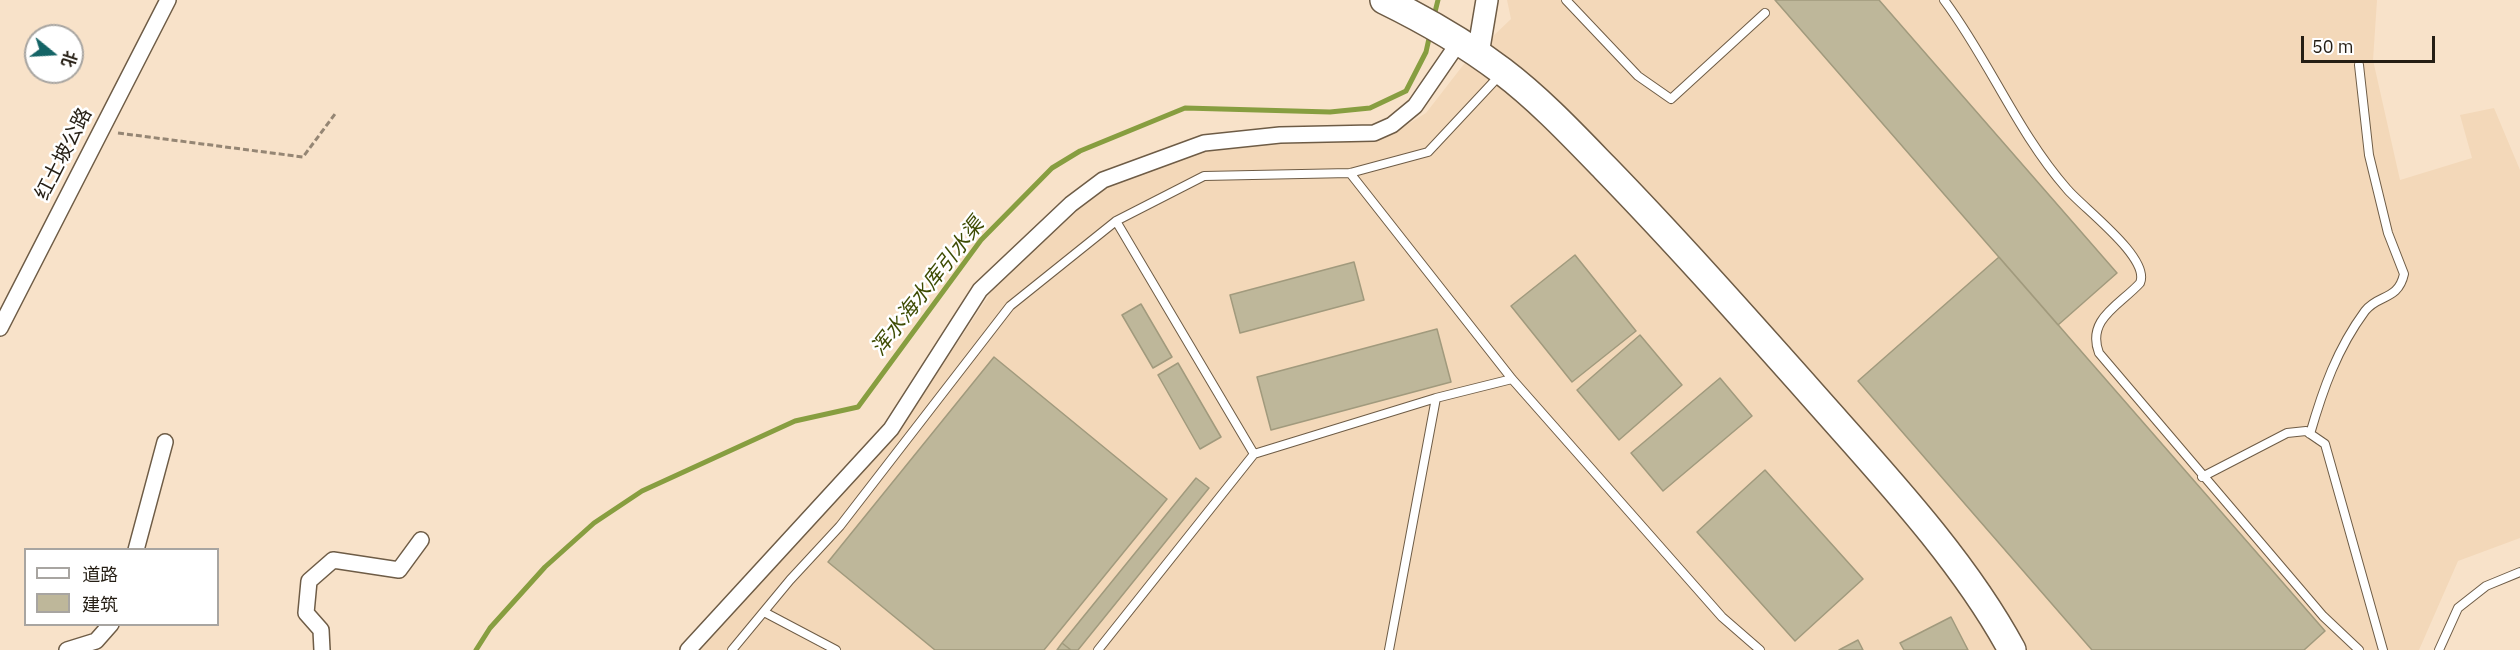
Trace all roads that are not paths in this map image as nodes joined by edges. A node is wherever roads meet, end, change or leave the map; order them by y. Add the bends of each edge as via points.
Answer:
1 (168, 0) edge
2 (1487, 0) edge
3 (1566, 0) edge
4 (1944, 0) edge
5 (1393, 4) edge
6 (1764, 13) dead end
7 (1460, 43) junction
8 (2359, 65) dead end
9 (1503, 71) junction
10 (1350, 173) junction
11 (1116, 221) junction
12 (0, 328) edge
13 (1512, 379) junction
14 (1436, 399) junction
15 (2310, 434) junction
16 (165, 442) dead end
17 (1254, 454) junction
18 (2202, 477) junction
19 (421, 540) dead end
20 (136, 548) edge
21 (2520, 572) edge
22 (764, 612) junction
23 (109, 626) edge
24 (67, 650) edge
25 (322, 650) edge
26 (688, 650) edge
27 (732, 650) edge
28 (836, 650) edge
29 (1098, 650) edge
30 (1389, 650) edge
31 (1760, 650) edge
32 (2012, 650) edge
33 (2359, 650) edge
34 (2383, 650) edge
35 (2439, 650) edge

1 - 12 street, 红土坡公路
2 - 7 main road
3 - 6 lane via 1638,76 1671,99
4 - 18 lane via 2045,162 2139,263 2143,273 2140,283 2099,322 2095,344 2105,362
5 - 7 highway
7 - 9 highway
7 - 26 street via 1415,106 1392,125 1374,133 1280,135 1204,143 1103,180 1071,204 980,290 891,429
8 - 15 lane via 2369,155 2388,233 2404,274 2394,294 2368,307 2339,350 2322,389
9 - 10 lane via 1428,152
9 - 32 highway via 1634,197 1844,430 1945,551
10 - 11 lane via 1204,176
10 - 13 lane
11 - 17 lane
11 - 22 lane via 1010,306 840,526
13 - 14 lane
13 - 31 lane via 1722,618
14 - 17 lane
14 - 30 lane
15 - 18 lane via 2287,433
15 - 34 lane via 2325,444
16 - 20 street
17 - 29 lane
18 - 33 lane via 2323,616
19 - 25 street via 399,570 333,560 309,581 306,613 321,630
21 - 35 lane via 2486,586 2458,608
22 - 27 lane
22 - 28 lane
23 - 24 street via 96,641

